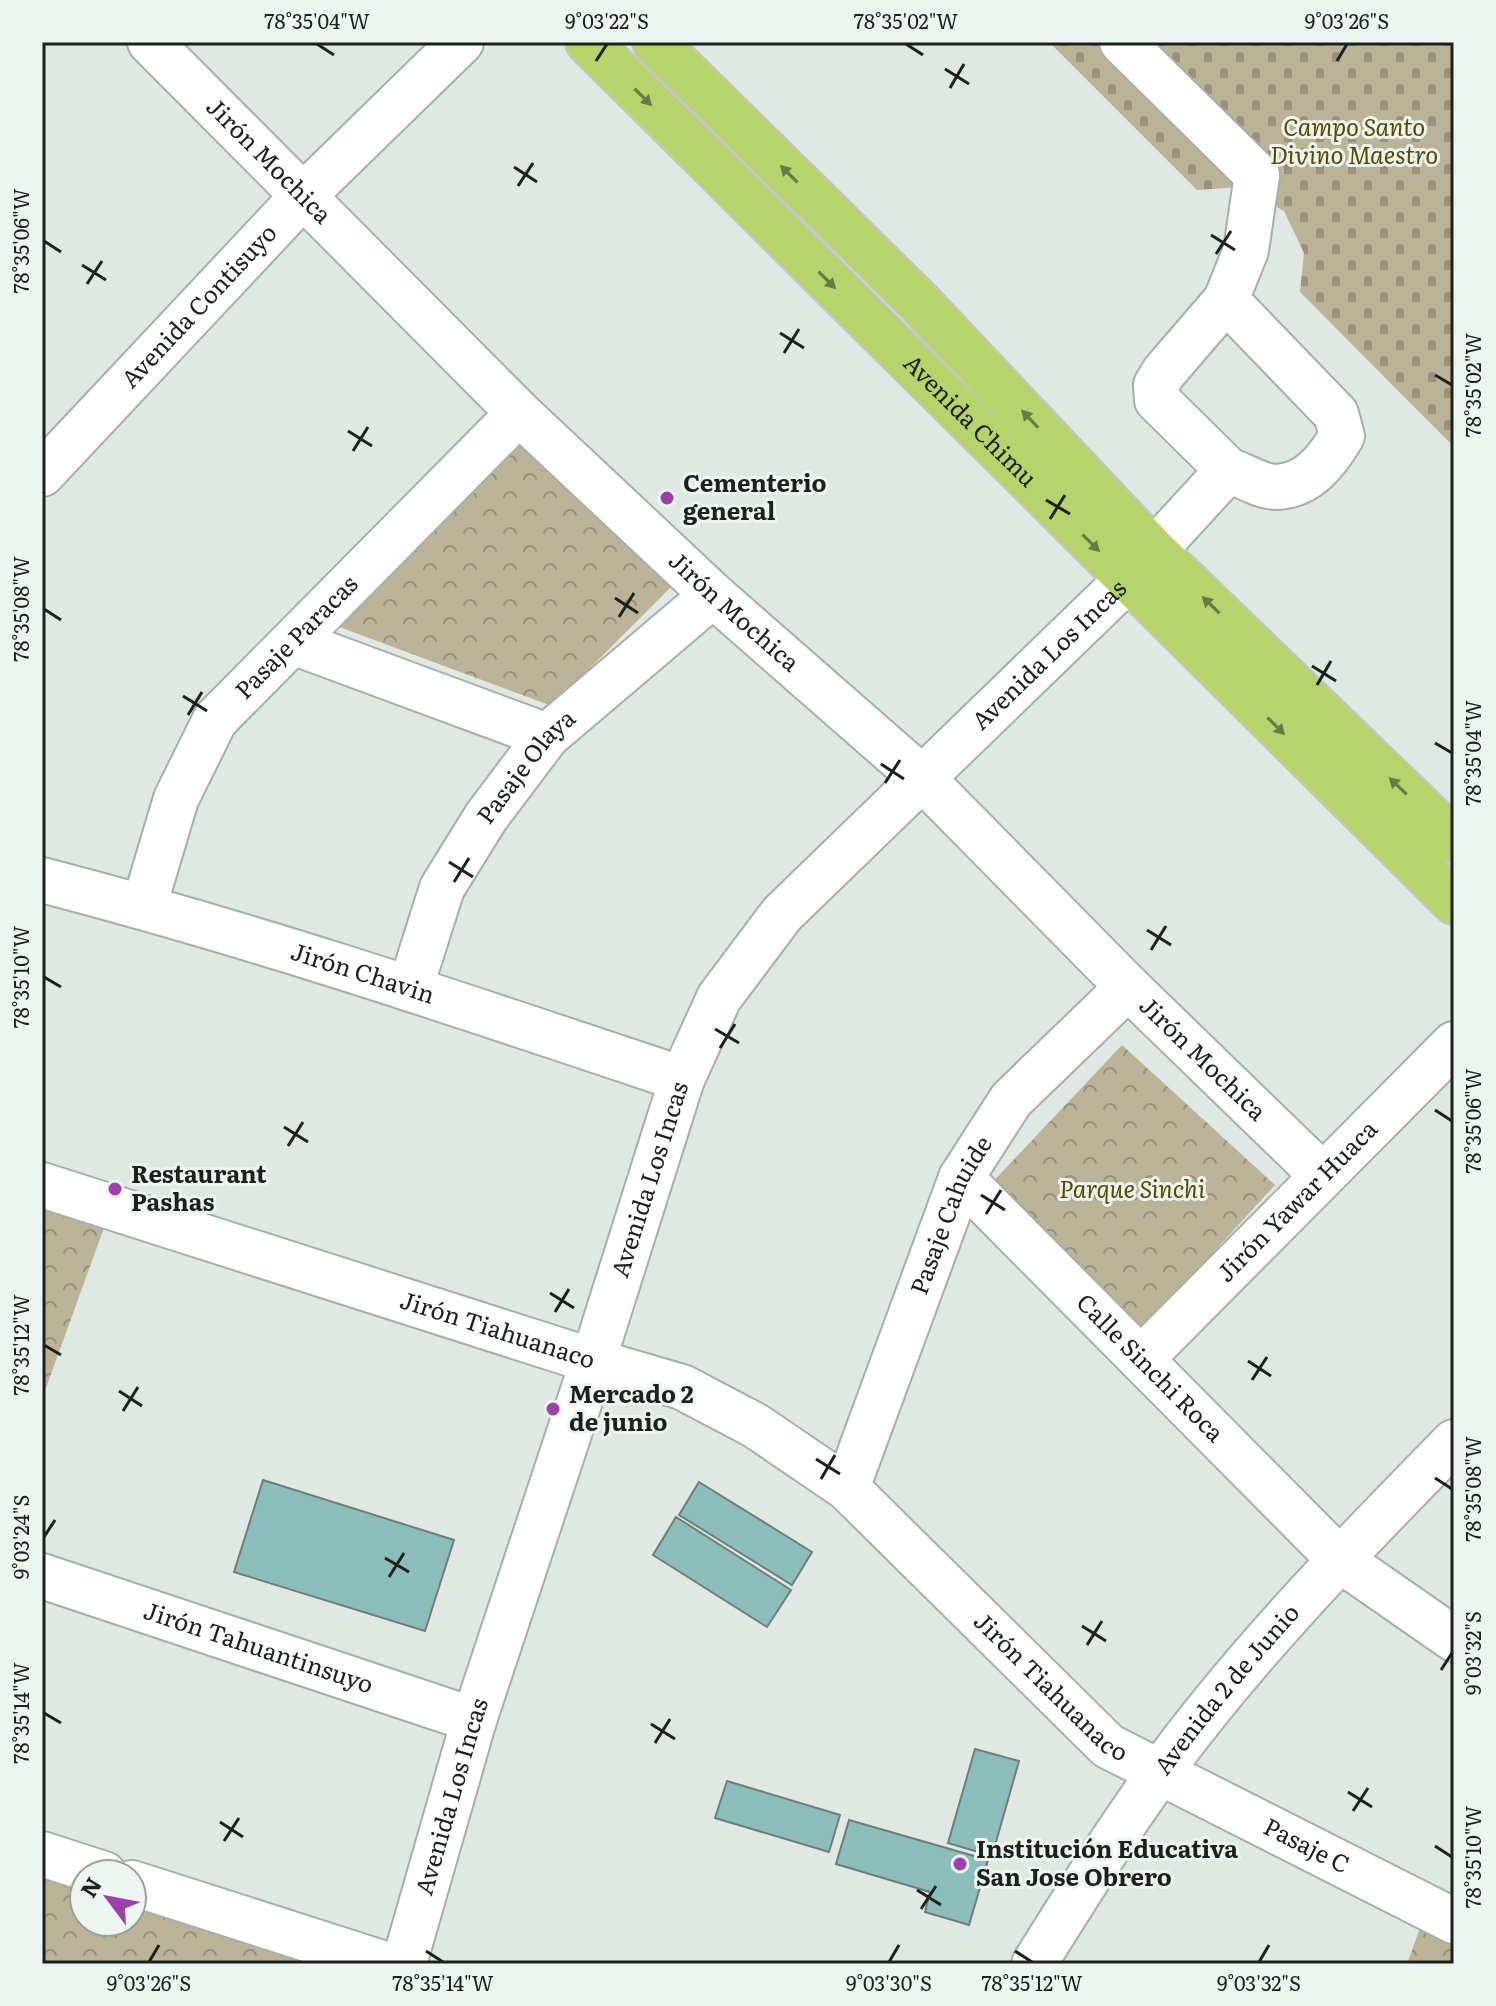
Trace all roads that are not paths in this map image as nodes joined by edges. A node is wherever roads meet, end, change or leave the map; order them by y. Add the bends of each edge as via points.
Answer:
1 (150, 42) edge
2 (461, 42) edge
3 (588, 42) edge
4 (655, 42) edge
5 (1122, 42) edge
6 (302, 197) junction
7 (1226, 300) junction
8 (519, 413) junction
9 (1228, 470) junction
10 (42, 474) edge
11 (1141, 564) junction
12 (713, 595) junction
13 (293, 642) junction
14 (547, 736) junction
15 (922, 778) junction
16 (1454, 840) edge
17 (42, 880) edge
18 (1454, 902) edge
19 (144, 906) junction
20 (1128, 987) junction
21 (410, 989) junction
22 (1454, 1044) edge
23 (682, 1079) junction
24 (1322, 1175) junction
25 (961, 1178) junction
26 (42, 1185) edge
27 (1141, 1359) junction
28 (593, 1361) junction
29 (1454, 1442) edge
30 (847, 1488) junction
31 (1339, 1559) junction
32 (42, 1576) edge
33 (1454, 1639) edge
34 (474, 1720) junction
35 (1159, 1774) junction
36 (42, 1854) edge
37 (68, 1862) edge
38 (148, 1888) edge
39 (1454, 1921) edge
40 (385, 1964) edge
41 (404, 1964) edge
42 (1034, 1964) edge

1 - 6 street, Jirón Mochica
2 - 6 street, Avenida Contisuyo
3 -> 11 main road, Avenida Chimu
11 -> 4 main road, Avenida Chimu via 919,302
5 - 7 street via 1257,175 1246,250
6 - 8 street, Jirón Mochica
6 - 10 street, Avenida Contisuyo
7 - 9 street via 1156,385 1157,400
7 - 9 street via 1336,414 1342,436 1309,478 1275,487
8 - 12 street, Jirón Mochica
8 - 13 street, Pasaje Paracas
9 - 11 street, Avenida Los Incas
11 - 15 street, Avenida Los Incas
16 -> 11 main road, Avenida Chimu
11 -> 18 main road, Avenida Chimu
12 - 14 street, Pasaje Olaya
12 - 15 street, Jirón Mochica
13 - 14 street
13 - 19 street, Pasaje Paracas via 215,720 176,799
14 - 21 street, Pasaje Olaya via 486,817 442,888
15 - 20 street, Jirón Mochica
15 - 23 street, Avenida Los Incas via 782,914 719,998
17 - 19 street, Jirón Chavin
19 - 21 street, Jirón Chavin
20 - 24 street, Jirón Mochica
20 - 25 street, Pasaje Cahuide via 1011,1100
21 - 23 street, Jirón Chavin
22 - 24 street, Jirón Yawar Huaca
23 - 28 street, Avenida Los Incas
24 - 27 street, Jirón Yawar Huaca
25 - 27 street, Calle Sinchi Roca
25 - 30 street, Pasaje Cahuide
26 - 28 street, Jirón Tiahuanaco
27 - 31 street, Calle Sinchi Roca
28 - 30 street, Jirón Tiahuanaco via 682,1387 756,1426
28 - 34 street, Avenida Los Incas
29 - 31 street, Avenida 2 de Junio
30 - 35 street, Jirón Tiahuanaco via 1108,1746
31 - 33 street, Calle Sinchi Roca
31 - 35 street, Avenida 2 de Junio
32 - 34 street, Jirón Tahuantinsuyo
34 - 41 street, Avenida Los Incas
35 - 39 street, Pasaje C
35 - 42 street, Avenida 2 de Junio
36 - 37 street
38 - 40 street

